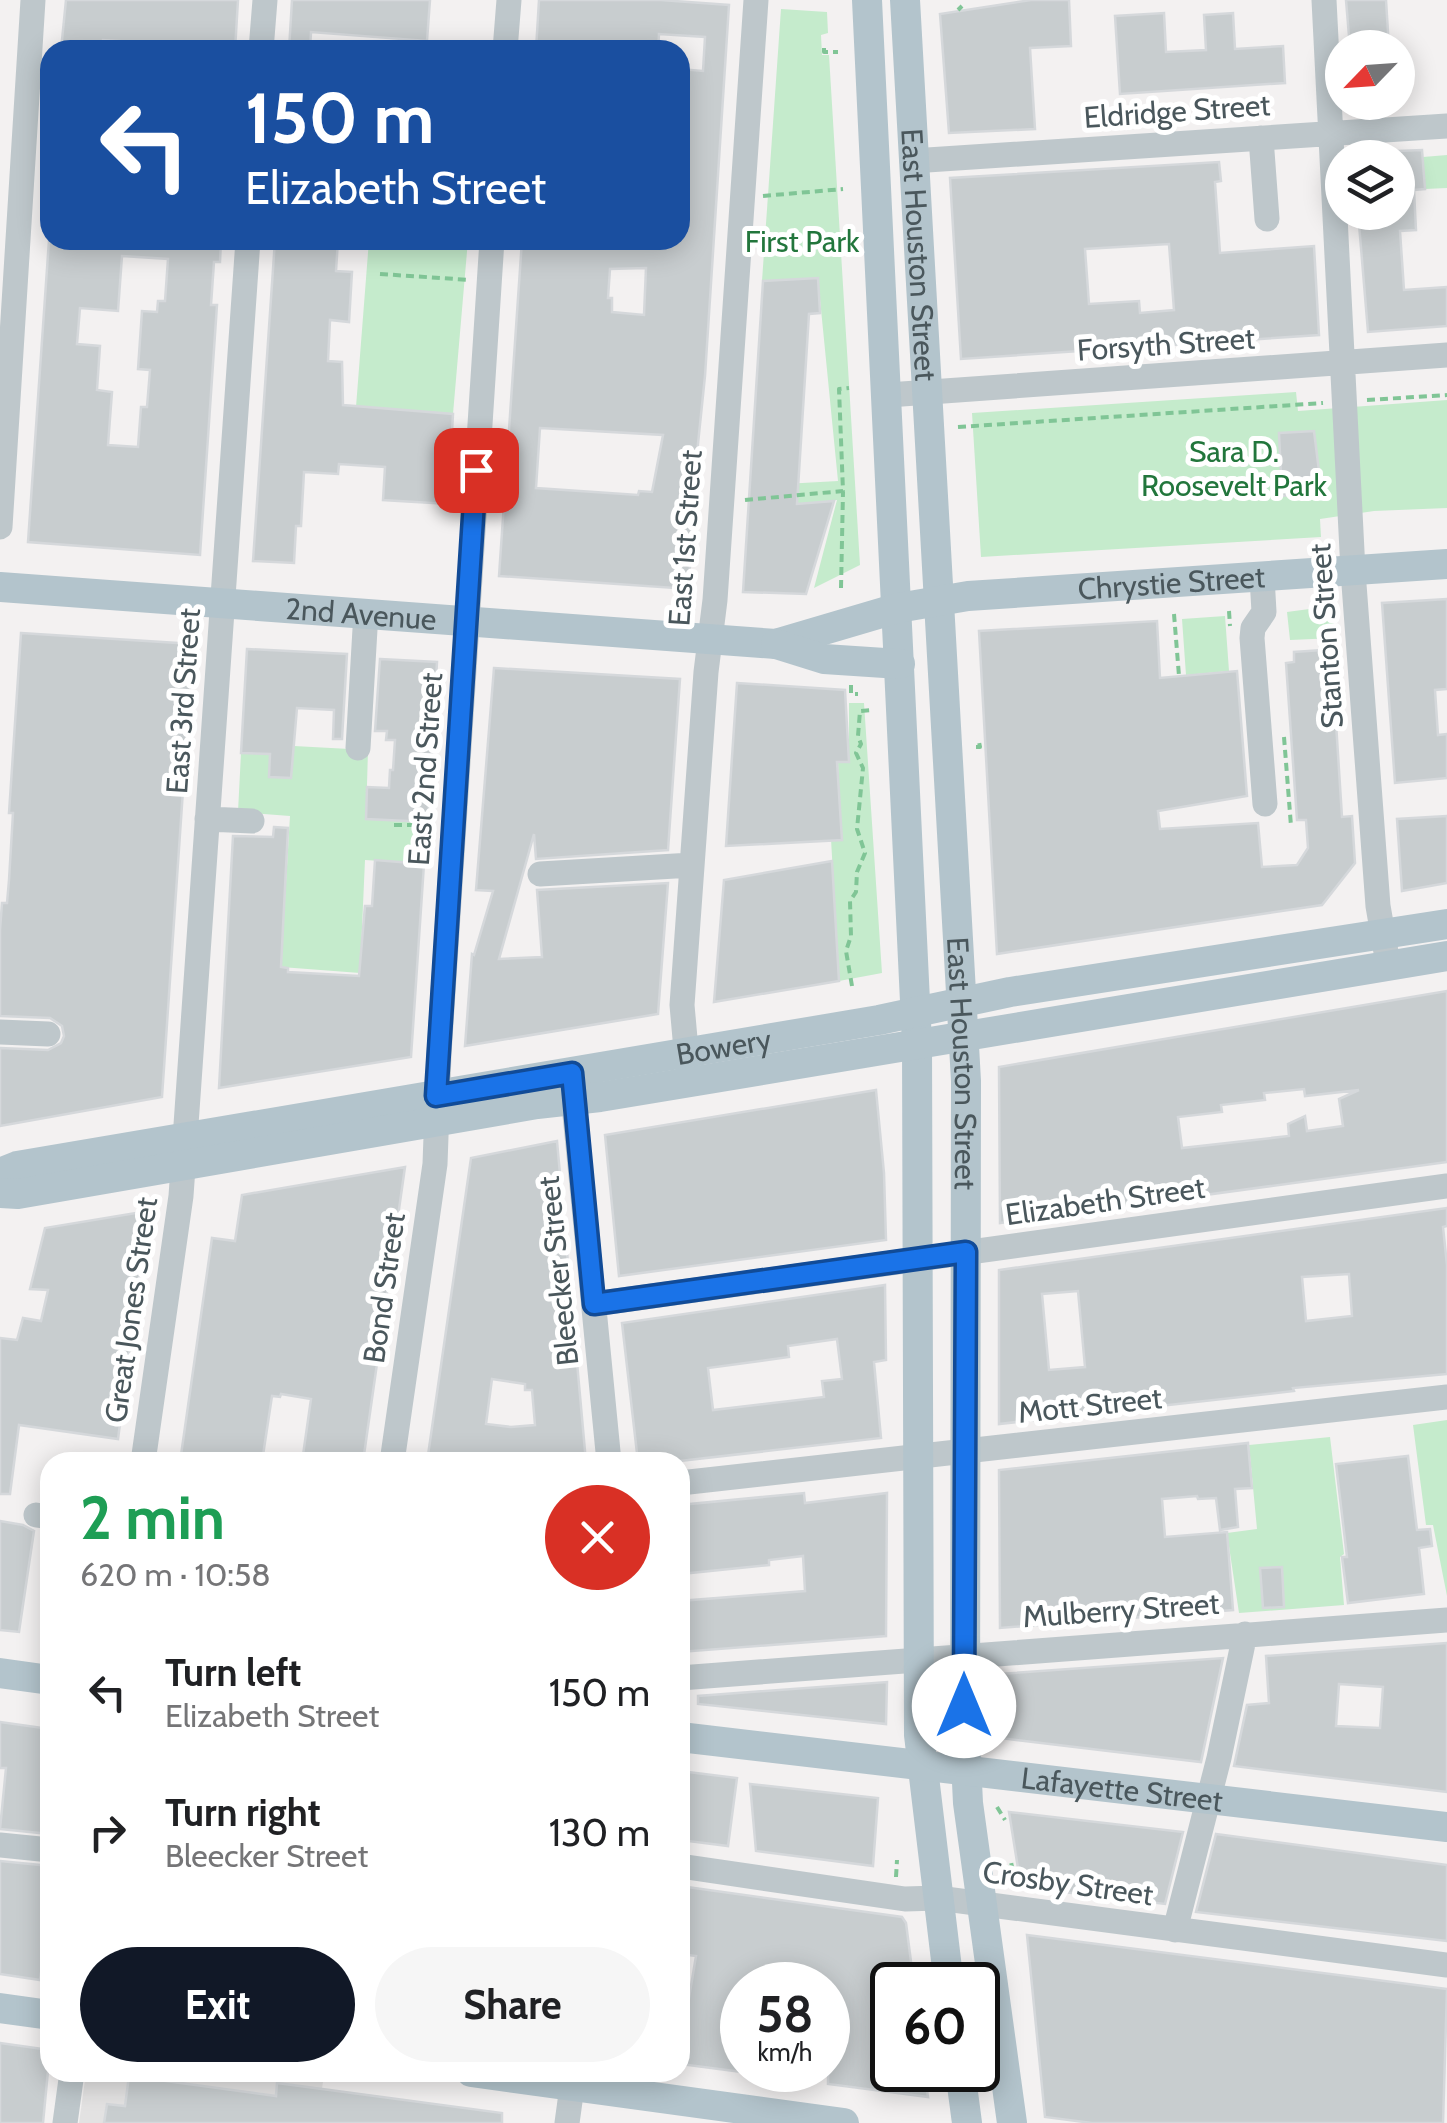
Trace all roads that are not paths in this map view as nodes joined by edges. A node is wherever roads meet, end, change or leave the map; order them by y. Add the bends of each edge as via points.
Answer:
1 (33, 0) edge
2 (265, 0) edge
3 (509, 0) edge
4 (756, 0) edge
5 (868, 0) edge
6 (905, 0) edge
7 (1324, 0) edge
8 (263, 40) edge
9 (507, 40) edge
10 (1447, 126) edge
11 (1330, 134) junction
12 (1261, 138) junction
13 (912, 161) junction
14 (1267, 219) dead end
15 (247, 250) edge
16 (491, 250) edge
17 (1447, 355) edge
18 (1342, 362) junction
19 (926, 392) junction
20 (888, 395) junction
21 (0, 527) edge
22 (1447, 564) edge
23 (1353, 571) junction
24 (1262, 577) junction
25 (0, 587) edge
26 (939, 600) junction
27 (223, 602) junction
28 (898, 608) junction
29 (366, 612) junction
30 (467, 619) junction
31 (710, 640) junction
32 (776, 644) junction
33 (900, 664) junction
34 (358, 748) dead end
35 (1265, 804) dead end
36 (207, 820) junction
37 (252, 822) dead end
38 (692, 865) junction
39 (540, 874) dead end
40 (1447, 924) edge
41 (1383, 933) junction
42 (1447, 956) edge
43 (1389, 966) junction
44 (963, 1002) junction
45 (916, 1012) junction
46 (0, 1032) edge
47 (48, 1034) dead end
48 (964, 1036) junction
49 (917, 1044) junction
50 (688, 1067) junction
51 (572, 1087) junction
52 (436, 1110) junction
53 (182, 1152) junction
54 (0, 1172) edge
55 (1447, 1186) edge
56 (0, 1193) edge
57 (966, 1252) junction
58 (918, 1258) junction
59 (594, 1304) junction
60 (1447, 1397) edge
61 (144, 1452) edge
62 (393, 1452) edge
63 (609, 1452) edge
64 (965, 1452) junction
65 (918, 1457) junction
66 (690, 1483) edge
67 (1447, 1620) edge
68 (1245, 1634) junction
69 (818, 1642) dead end
70 (965, 1656) junction
71 (919, 1660) junction
72 (820, 1668) junction
73 (0, 1673) edge
74 (690, 1677) edge
75 (40, 1679) edge
76 (690, 1738) edge
77 (922, 1766) junction
78 (966, 1771) junction
79 (1208, 1798) junction
80 (1447, 1827) edge
81 (0, 1845) edge
82 (40, 1849) edge
83 (690, 1867) edge
84 (938, 1898) junction
85 (982, 1904) junction
86 (1176, 1930) junction
87 (947, 1962) edge
88 (1447, 1965) edge
89 (0, 2008) edge
90 (40, 2014) edge
91 (71, 2082) edge
92 (573, 2082) edge
93 (591, 2082) edge
94 (963, 2092) edge
95 (65, 2123) edge
96 (568, 2123) edge
97 (844, 2123) edge
98 (967, 2123) edge
99 (1012, 2123) edge

1 - 21 street
2 - 8 street
3 - 9 street
4 - 31 street, East 1st Street
5 - 20 main road, East Houston Street
6 - 13 main road, East Houston Street
7 - 11 street, Stanton Street
10 - 11 street, Eldridge Street
11 - 12 street, Eldridge Street
11 - 18 street, Stanton Street
12 - 13 street, Eldridge Street
12 - 14 street
13 - 19 main road, East Houston Street
15 - 27 street, East 3rd Street
16 - 30 street, East 2nd Street
17 - 18 street, Forsyth Street
18 - 19 street, Forsyth Street
18 - 23 street, Stanton Street
19 - 20 street, Forsyth Street
19 - 26 main road, East Houston Street
20 - 28 main road, East Houston Street
22 - 23 main road, Chrystie Street
23 - 24 main road, Chrystie Street
23 - 41 street, Stanton Street
24 - 26 main road, Chrystie Street
24 - 35 street via 1264,612 1252,638
25 - 27 main road, 2nd Avenue
26 - 28 main road, Chrystie Street
26 - 44 main road, East Houston Street
27 - 29 main road, 2nd Avenue
27 - 36 street, East 3rd Street
28 - 32 main road, 2nd Avenue
28 - 33 main road, East Houston Street
29 - 30 main road, 2nd Avenue
29 - 34 street
30 - 31 main road, 2nd Avenue
30 - 52 street, East 2nd Street
31 - 32 main road, 2nd Avenue
31 - 38 street, East 1st Street
32 - 33 main road via 824,659
33 - 45 main road, East Houston Street
36 - 37 street
36 - 53 street, East 3rd Street
38 - 39 street
38 - 50 street, East 1st Street via 682,1005
40 - 41 main road, Bowery
41 - 43 street, Stanton Street
41 - 44 main road, Bowery
42 - 43 main road, Bowery
43 - 48 main road, Bowery
44 - 45 main road, Bowery
44 - 48 main road, East Houston Street
45 - 49 main road, East Houston Street
45 - 50 main road, Bowery
46 - 47 street
48 - 49 main road, Bowery
48 - 57 main road, East Houston Street
49 - 50 main road, Bowery
49 - 58 main road, East Houston Street
50 - 51 main road, Bowery
51 - 52 main road, Bowery
51 - 59 street, Bleecker Street
52 - 53 main road, Bowery
52 - 62 street, Bond Street via 435,1164
53 - 54 main road, Bowery
53 - 56 main road, Bowery
53 - 61 street, Great Jones Street
55 - 57 street, Elizabeth Street
57 - 58 street, Elizabeth Street
57 - 64 main road, East Houston Street
58 - 59 street, Elizabeth Street
58 - 65 main road, East Houston Street
59 - 63 street, Bleecker Street
60 - 64 street, Mott Street
64 - 65 street, Mott Street
64 - 70 main road, East Houston Street
65 - 66 street, Mott Street
65 - 71 main road, East Houston Street
67 - 68 street, Mulberry Street
68 - 70 street, Mulberry Street
68 - 79 street
69 - 72 street
70 - 71 street, Mulberry Street
70 - 78 main road, East Houston Street
71 - 72 street, Mulberry Street
71 - 77 main road, East Houston Street
72 - 74 street, Mulberry Street
73 - 75 main road
76 - 77 main road, Lafayette Street
77 - 78 main road, Lafayette Street
77 - 84 main road, East Houston Street
78 - 79 main road, Lafayette Street
78 - 85 main road, East Houston Street
79 - 80 main road, Lafayette Street
79 - 86 street
81 - 82 street
83 - 84 street, Crosby Street via 904,1899
84 - 85 street, Crosby Street
84 - 87 main road, East Houston Street
85 - 86 street, Crosby Street
85 - 99 main road, East Houston Street
86 - 88 street, Crosby Street
89 - 90 main road
91 - 95 street
92 - 96 street
93 - 97 main road
94 - 98 main road

